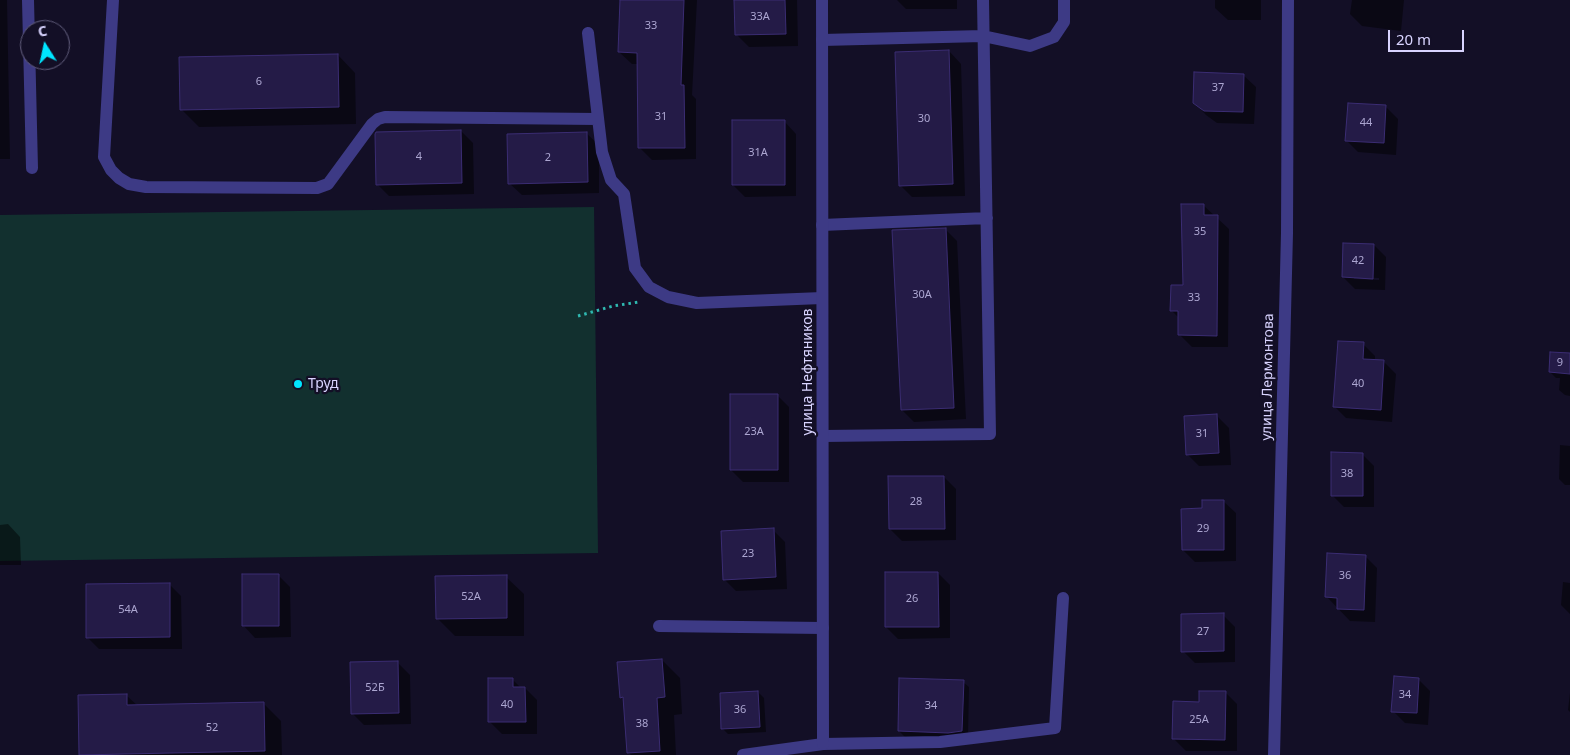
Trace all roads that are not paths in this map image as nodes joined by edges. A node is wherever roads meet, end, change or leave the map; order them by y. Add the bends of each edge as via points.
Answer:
1 (28, 0) edge
2 (113, 0) edge
3 (822, 0) edge
4 (983, 0) edge
5 (1064, 0) edge
6 (1288, 0) edge
7 (588, 33) dead end
8 (984, 36) junction
9 (822, 40) junction
10 (598, 120) junction
11 (32, 168) dead end
12 (987, 218) junction
13 (822, 225) junction
14 (822, 298) junction
15 (823, 436) junction
16 (1063, 598) dead end
17 (659, 626) dead end
18 (823, 628) junction
19 (823, 744) junction
20 (743, 755) edge
21 (1274, 755) edge

1 - 11 street
2 - 10 street via 104,157 111,170 129,184 146,187 317,188 328,184 372,124 385,117
3 - 9 street, улица Нефтяников
4 - 8 street
5 - 8 street via 1064,22 1054,37 1030,46
6 - 21 street, улица Лермонтова via 1287,233
7 - 10 street
8 - 9 street
8 - 12 street
9 - 13 street, улица Нефтяников
10 - 14 street via 602,152 611,180 624,194 635,268 649,287 668,298 697,303
12 - 13 street
12 - 15 street via 990,434
13 - 14 street, улица Нефтяников
14 - 15 street, улица Нефтяников
15 - 18 street, улица Нефтяников
16 - 19 street via 1055,728 940,742
17 - 18 street
18 - 19 street, улица Нефтяников
19 - 20 street

